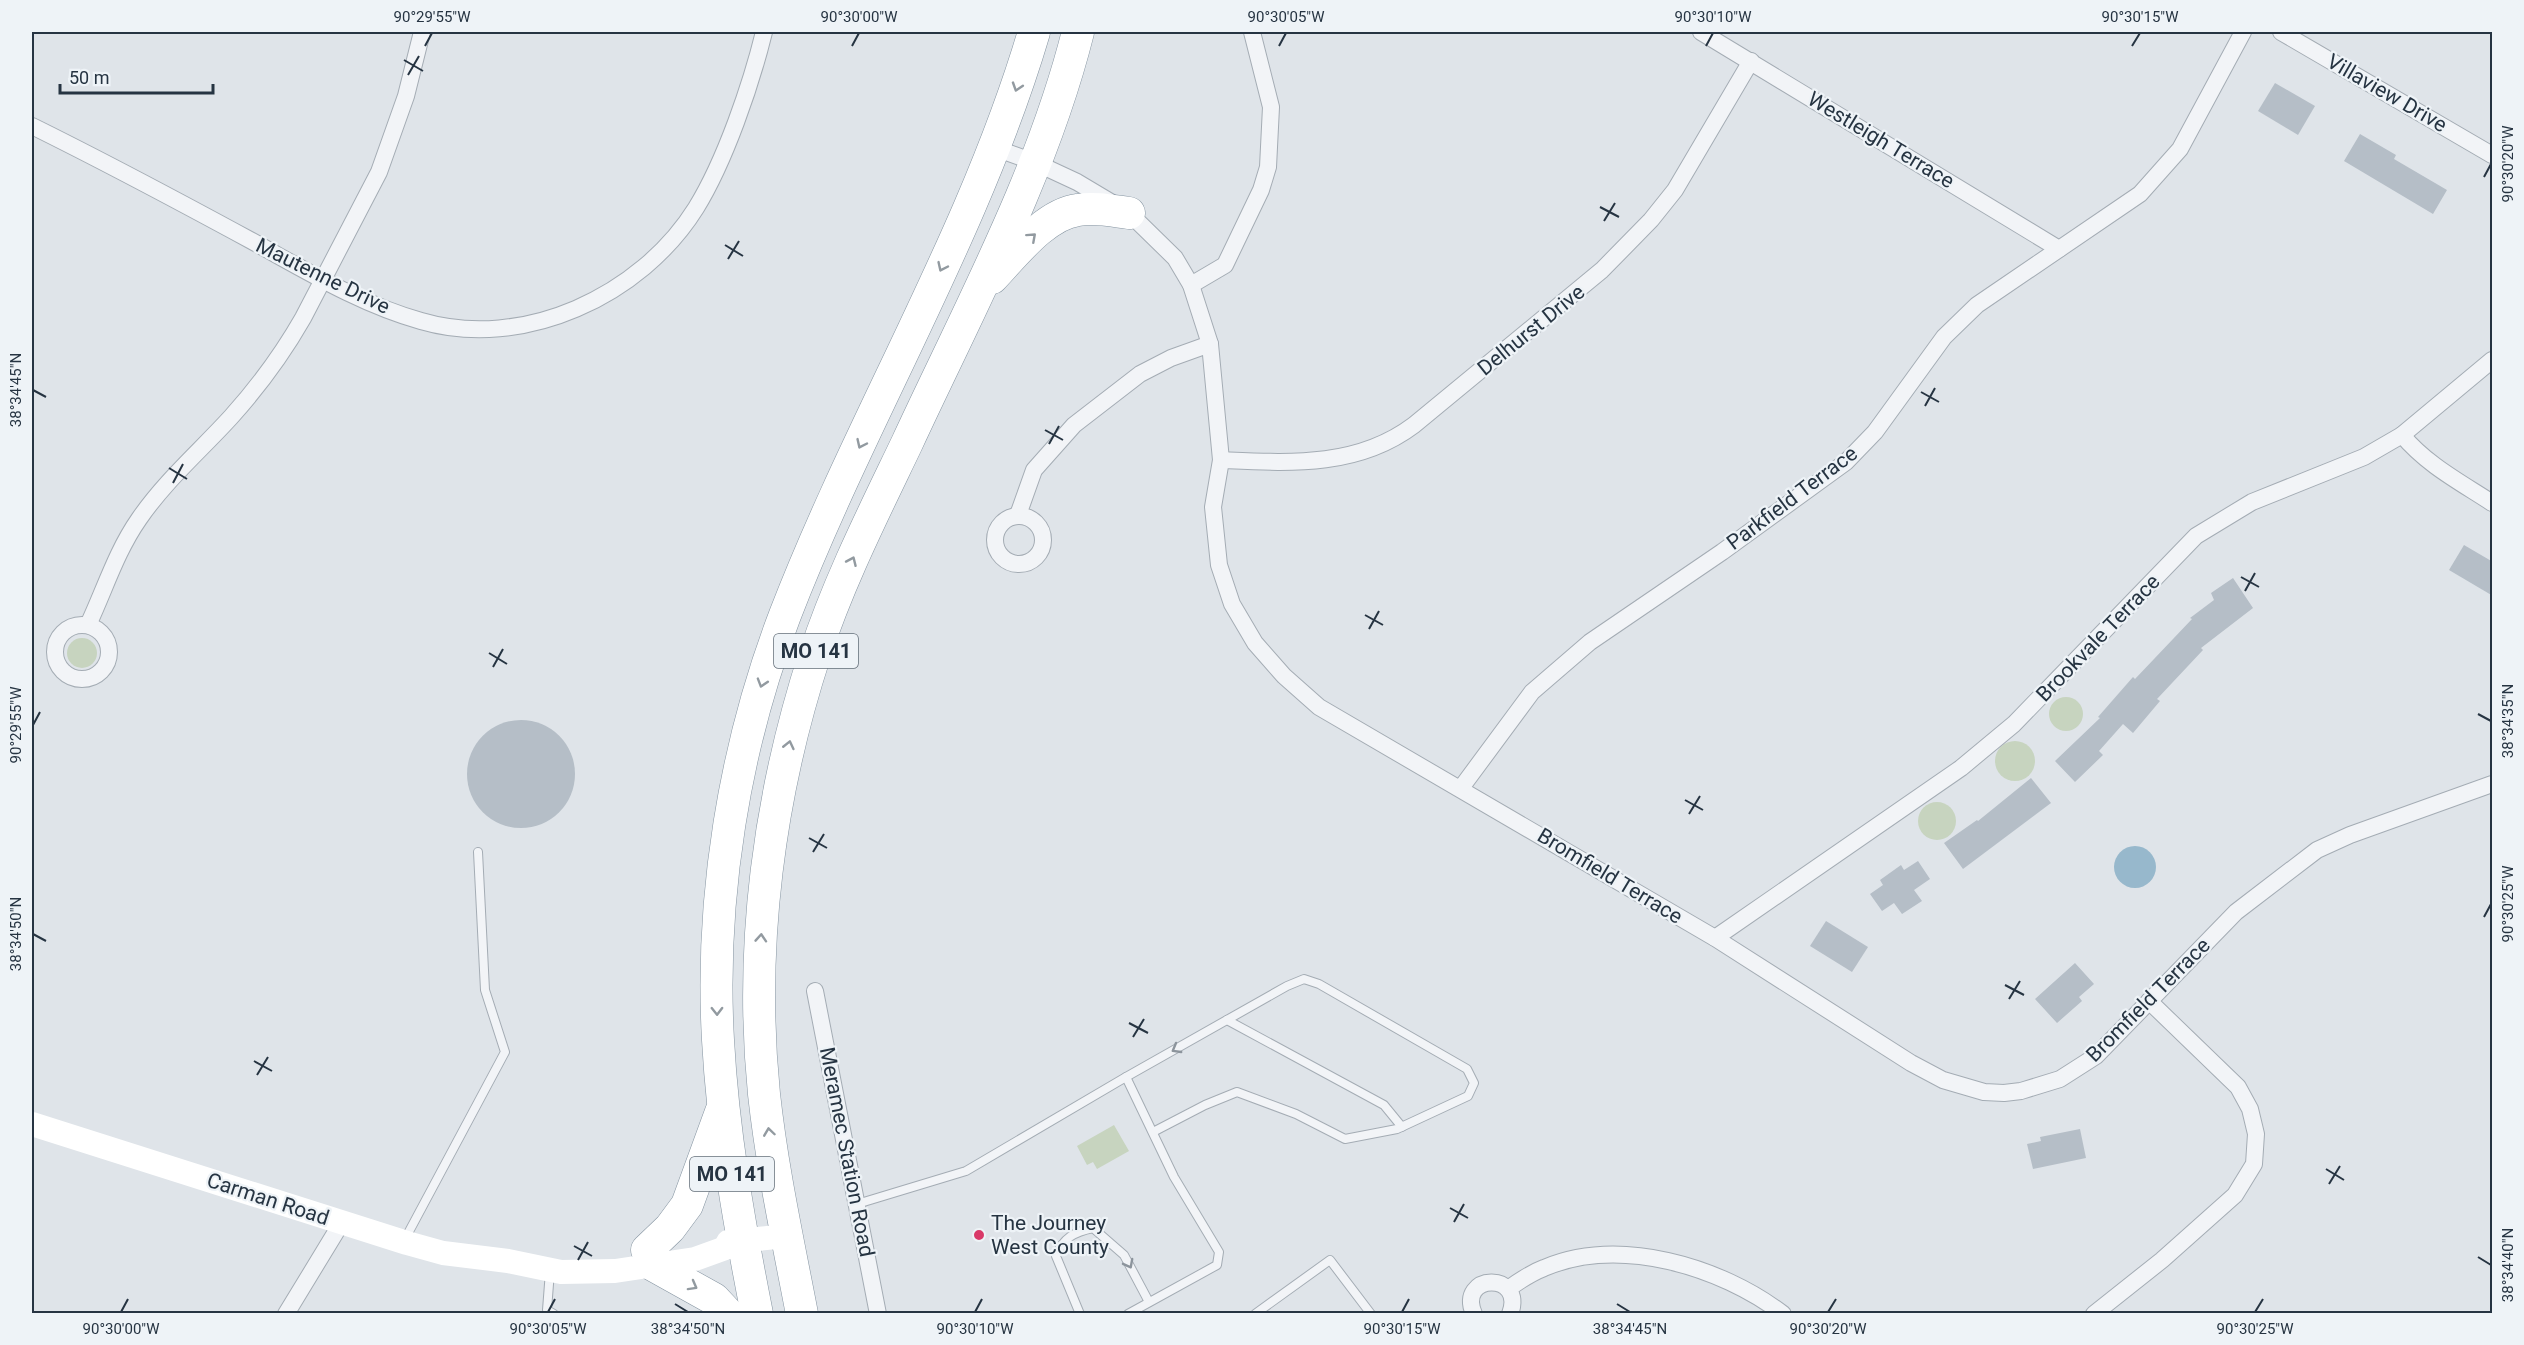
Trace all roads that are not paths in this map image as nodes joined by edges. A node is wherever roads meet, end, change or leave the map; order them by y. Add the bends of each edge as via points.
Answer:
1 (422, 32) edge
2 (764, 32) edge
3 (1034, 32) edge
4 (1078, 32) edge
5 (1252, 32) edge
6 (1701, 32) edge
7 (2243, 32) edge
8 (2281, 32) edge
9 (1751, 61) junction
10 (32, 126) edge
11 (995, 148) junction
12 (2493, 155) edge
13 (1035, 162) junction
14 (1129, 213) junction
15 (2060, 249) junction
16 (323, 280) junction
17 (1191, 285) junction
18 (976, 294) junction
19 (1210, 344) junction
20 (2493, 360) edge
21 (2402, 435) junction
22 (1221, 460) junction
23 (2493, 503) edge
24 (1018, 516) dead end
25 (88, 626) dead end
26 (2493, 784) edge
27 (1461, 788) junction
28 (478, 852) dead end
29 (1715, 938) junction
30 (815, 991) dead end
31 (2149, 1001) junction
32 (1227, 1020) junction
33 (1126, 1077) junction
34 (723, 1106) junction
35 (32, 1124) edge
36 (1402, 1127) junction
37 (1153, 1132) junction
38 (857, 1204) junction
39 (342, 1222) junction
40 (787, 1236) junction
41 (404, 1242) junction
42 (742, 1242) junction
43 (650, 1257) junction
44 (508, 1261) junction
45 (550, 1270) junction
46 (1508, 1289) junction
47 (1149, 1302) junction
48 (1366, 1312) edge
49 (286, 1314) edge
50 (554, 1314) edge
51 (728, 1314) edge
52 (757, 1314) edge
53 (802, 1314) edge
54 (878, 1314) edge
55 (1080, 1314) edge
56 (1128, 1314) edge
57 (1255, 1314) edge
58 (1474, 1314) edge
59 (1510, 1314) edge
60 (1783, 1314) edge
61 (2094, 1314) edge

1 - 16 street via 406,96 379,172
2 - 16 street, Mautenne Drive via 722,153 695,208 663,249 596,301 557,317 516,326 460,329 422,322 371,304
3 -> 11 highway, MO 141
4 - 13 highway, MO 141
5 - 17 street via 1271,107 1268,167 1225,265
6 - 9 street, Westleigh Terrace
7 - 15 street, Parkfield Terrace via 2180,149 2140,194
8 - 12 street, Villaview Drive
9 - 15 street, Westleigh Terrace
9 - 22 street, Delhurst Drive via 1675,190 1651,220 1602,270 1399,437 1337,459 1285,463
10 - 16 street, Mautenne Drive
11 - 13 street, Bromfield Terrace
11 -> 34 highway, MO 141 via 812,549 761,687 742,760 720,905 717,990
13 - 14 street, Bromfield Terrace via 1105,196
13 - 18 highway, MO 141
14 - 17 street, Bromfield Terrace via 1175,258
18 -> 14 highway via 1028,241 1064,213 1098,209
15 - 27 street, Parkfield Terrace via 1977,305 1944,337 1875,432 1846,462 1590,642 1532,692
16 - 25 street via 290,341 255,389 166,484 139,519 121,548
17 - 19 street, Bromfield Terrace
40 -> 18 highway, MO 141 via 764,1094 759,1019 760,945 777,797 816,652 843,581
19 - 22 street, Bromfield Terrace
19 - 24 street via 1140,374 1074,425 1034,470
20 - 21 street, Brookvale Terrace
21 - 23 street via 2435,467
21 - 29 street, Brookvale Terrace via 2364,457 2252,502 2196,536 2014,724 1961,768
22 - 27 street, Bromfield Terrace via 1213,507 1219,565 1232,604 1255,644 1319,707
26 - 31 street, Bromfield Terrace via 2317,850 2236,912
27 - 29 street, Bromfield Terrace
28 - 41 lane via 485,990 505,1052
29 - 31 street, Bromfield Terrace via 1911,1064 1943,1080 1984,1092 2021,1091 2060,1080 2096,1056
30 - 38 street, Meramec Station Road
31 - 61 street via 2238,1087 2250,1109 2256,1134 2254,1164 2235,1195
32 -> 33 lane
32 - 36 lane via 1384,1105
32 - 36 lane via 1304,979 1467,1069 1474,1083 1468,1095
33 - 37 lane
33 - 38 lane via 966,1171
34 - 42 highway, MO 141
34 - 43 highway via 687,1205
35 - 39 street, Carman Road
36 - 37 lane via 1345,1139 1296,1114 1237,1092
37 - 47 lane via 1174,1177 1220,1252 1217,1265
38 - 54 street, Meramec Station Road
39 - 41 street, Carman Road
39 - 49 street
40 - 42 street, Carman Road
40 - 53 highway, MO 141
41 - 44 street, Carman Road
42 - 43 street, Carman Road via 695,1259
42 - 52 highway, MO 141
43 - 44 street, Carman Road via 613,1254
43 - 45 street, Carman Road via 615,1271
43 -> 51 highway via 714,1299
44 - 45 street, Carman Road
45 - 50 lane via 547,1310
46 - 58 street via 1495,1282 1481,1284 1470,1300
46 - 59 street via 1513,1299
46 - 60 street via 1544,1268 1570,1260 1626,1255 1711,1273 1739,1285
55 -> 47 lane via 1056,1256 1061,1243 1076,1232 1093,1228 1125,1255
47 - 56 lane
48 - 57 lane via 1330,1260

